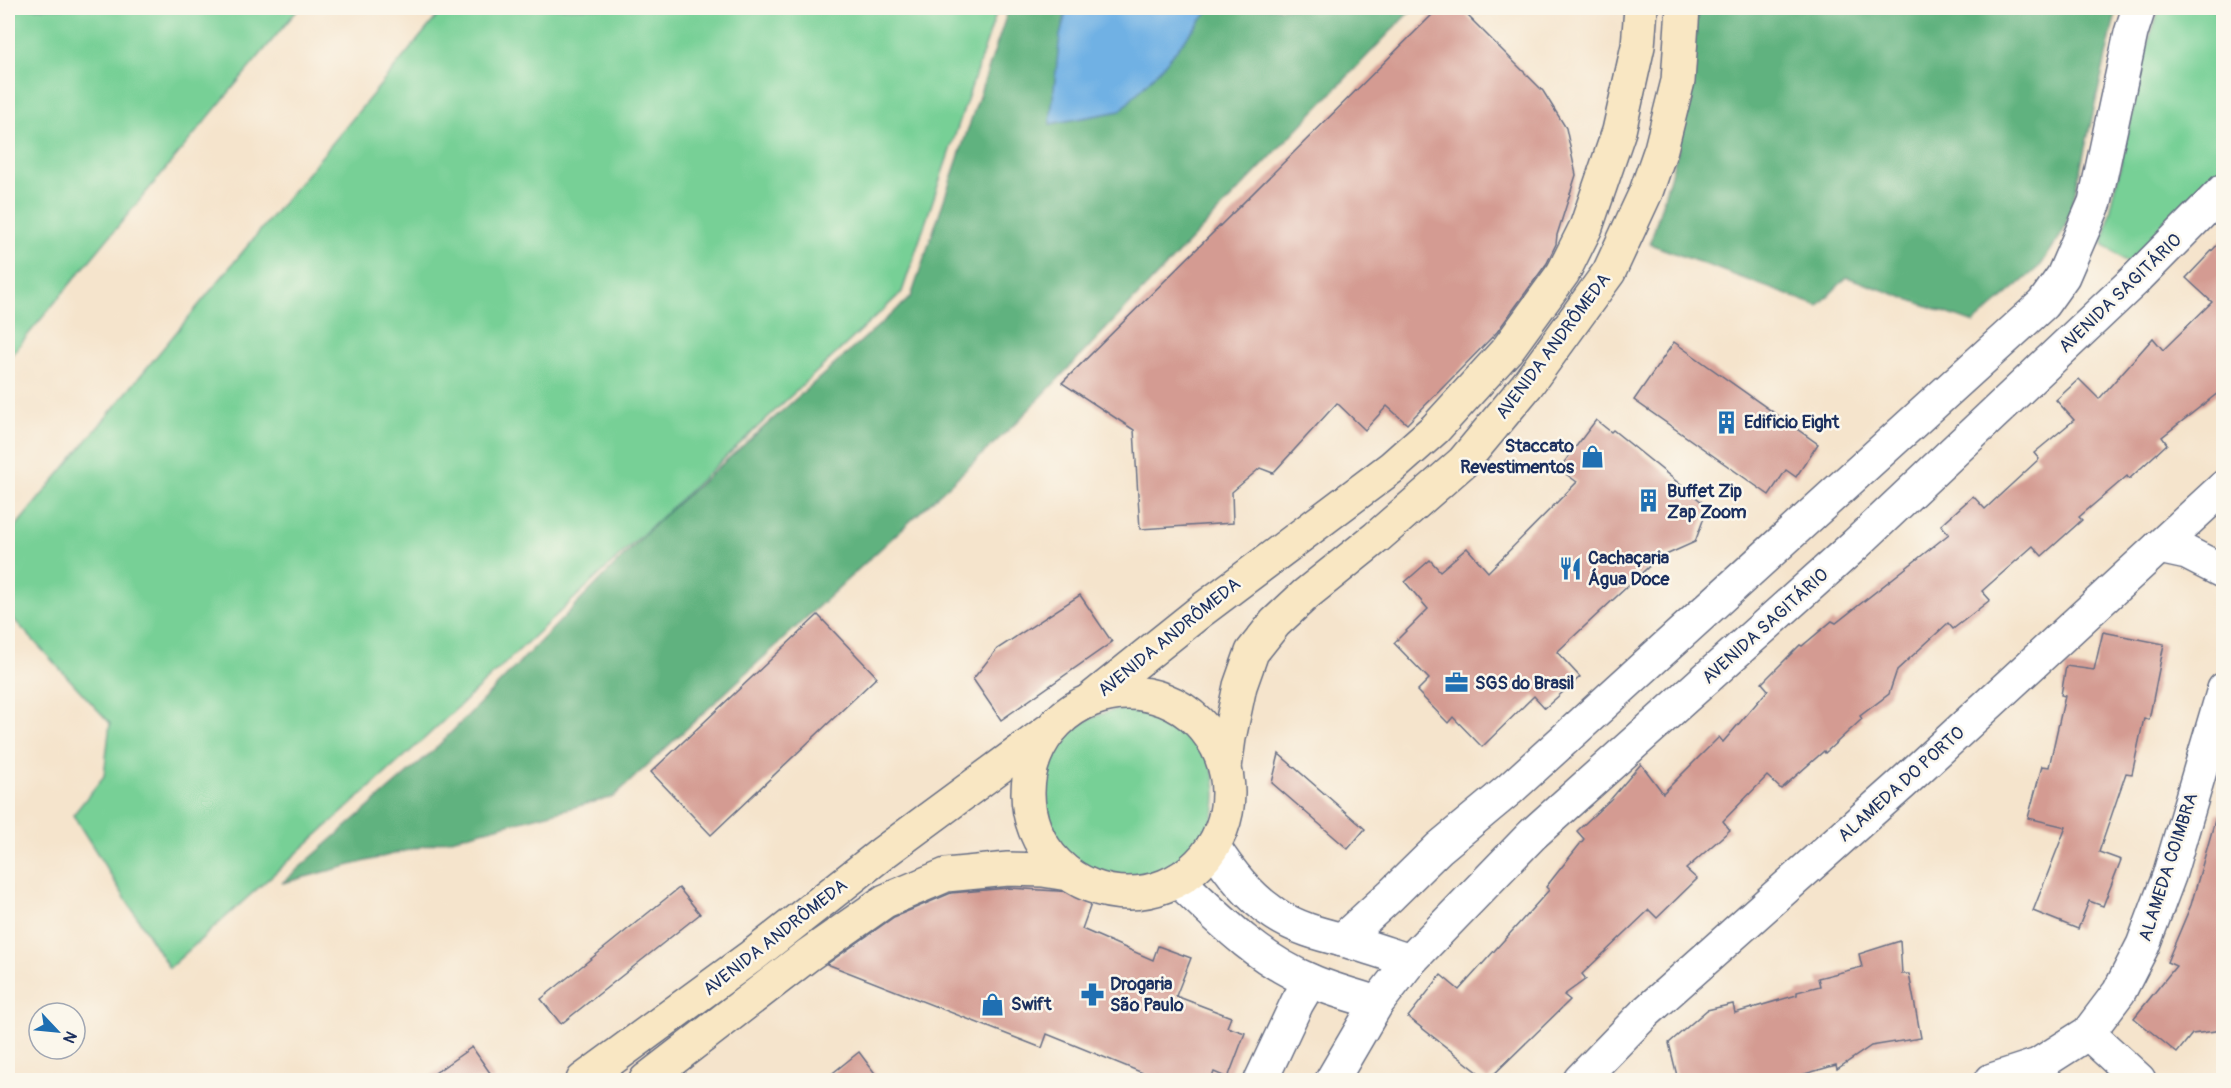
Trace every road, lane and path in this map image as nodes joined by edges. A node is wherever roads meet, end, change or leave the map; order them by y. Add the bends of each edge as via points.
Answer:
1 (1641, 8) edge
2 (1683, 8) edge
3 (2139, 8) edge
4 (2223, 190) edge
5 (2223, 487) edge
6 (2159, 547) junction
7 (2223, 572) edge
8 (2223, 689) edge
9 (1091, 699) junction
10 (1052, 728) junction
11 (1225, 767) junction
12 (1213, 846) junction
13 (1068, 874) junction
14 (1178, 880) junction
15 (1342, 940) junction
16 (1410, 961) junction
17 (1310, 981) junction
18 (1377, 1003) junction
19 (2088, 1033) junction
20 (583, 1080) edge
21 (646, 1080) edge
22 (1261, 1080) edge
23 (1332, 1080) edge
24 (1580, 1080) edge
25 (1992, 1080) edge
26 (2139, 1080) edge

1 - 9 main road, AVENIDA ANDRÔMEDA via 1638,46 1619,130 1586,227 1563,273 1507,350 1435,429 1391,468
2 - 11 main road, AVENIDA ANDRÔMEDA via 1678,81 1661,149 1610,272 1527,385 1463,462 1306,594 1252,652 1240,686
3 - 15 street via 2095,202 2063,276 2043,304
4 - 16 street, AVENIDA SAGITÁRIO via 2135,280 1856,544 1533,834
5 - 6 street, ALAMEDA DO PORTO
6 - 7 street via 2187,553
6 - 24 street, ALAMEDA DO PORTO via 1645,1013
8 - 19 street, ALAMEDA COIMBRA via 2169,876 2143,945 2119,992
9 - 10 main road
9 - 11 main road via 1124,692 1158,696 1188,712 1211,736
10 - 13 main road via 1030,771 1028,800 1034,828 1048,854
10 - 20 main road, AVENIDA ANDRÔMEDA
11 - 12 main road via 1227,803
12 - 14 main road
12 - 15 street via 1230,872 1275,915 1320,935
13 - 14 main road via 1111,892 1157,889
13 - 21 main road, AVENIDA ANDRÔMEDA via 1008,869 946,874 885,901
14 - 17 street via 1232,931 1271,960
15 - 16 street
16 - 18 street, AVENIDA SAGITÁRIO
17 - 18 street
17 - 22 street
18 - 23 street, AVENIDA SAGITÁRIO
19 - 25 street, ALAMEDA COIMBRA via 2038,1065
19 - 26 street

